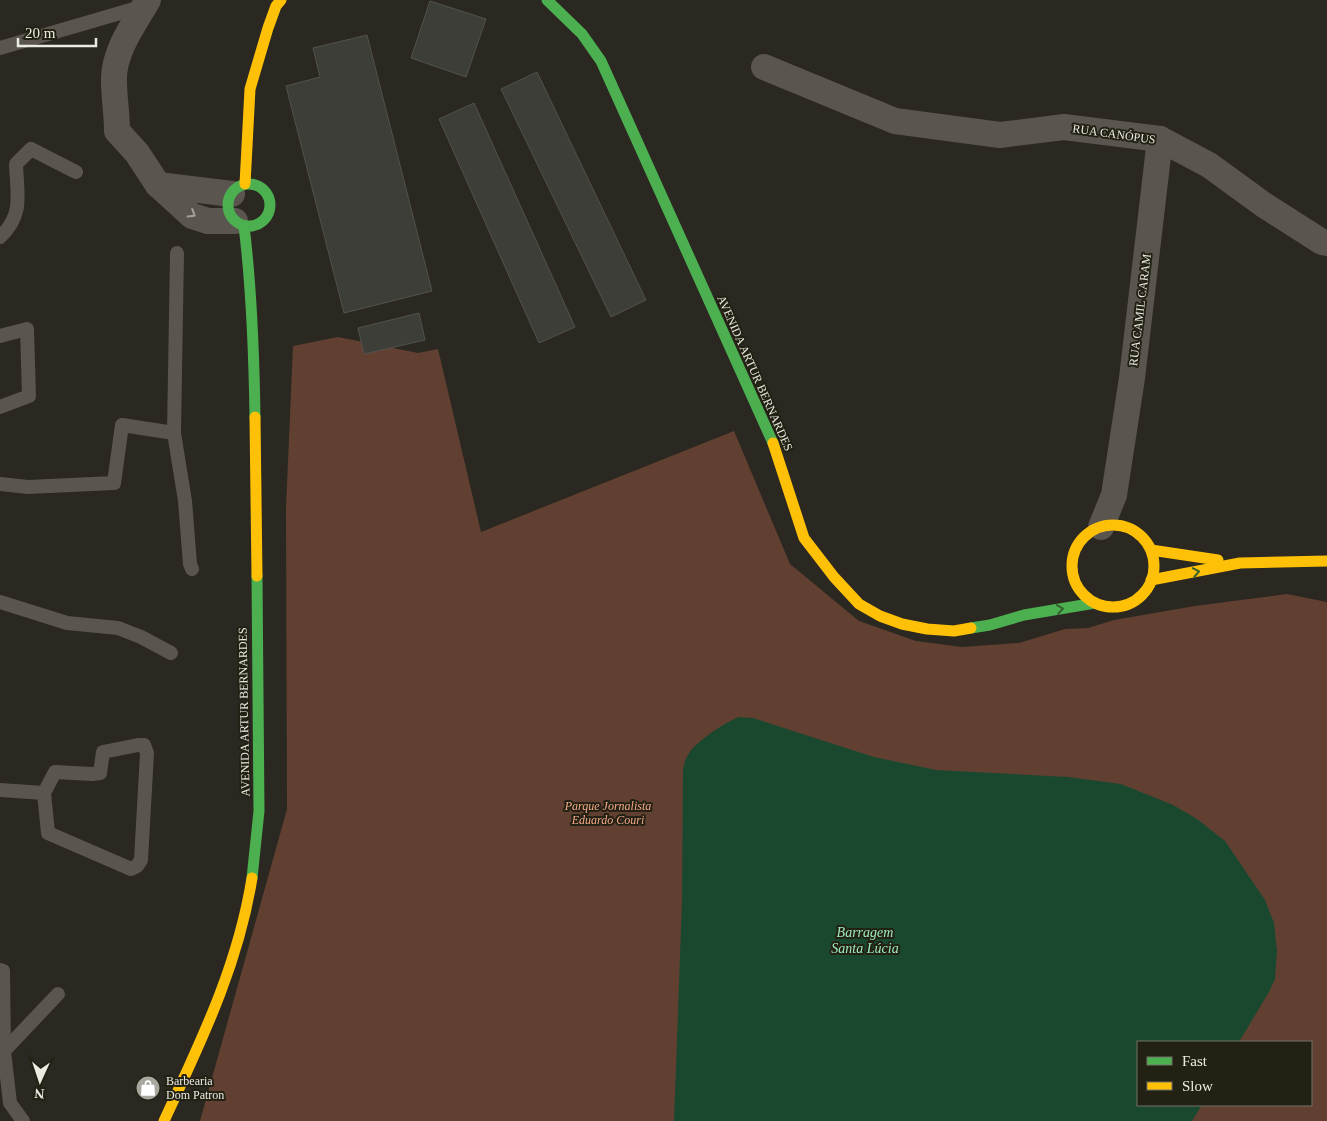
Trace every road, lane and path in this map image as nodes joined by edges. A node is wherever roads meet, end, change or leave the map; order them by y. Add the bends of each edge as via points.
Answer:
1 (280, 0) edge
2 (547, 0) edge
3 (146, 3) edge
4 (0, 48) edge
5 (764, 67) dead end
6 (250, 89) junction
7 (1160, 139) junction
8 (76, 172) dead end
9 (258, 177) junction
10 (158, 185) junction
11 (238, 189) junction
12 (240, 224) junction
13 (0, 237) edge
14 (1327, 243) edge
15 (258, 249) dead end
16 (177, 253) dead end
17 (251, 286) junction
18 (0, 336) edge
19 (0, 407) edge
20 (174, 433) junction
21 (0, 484) edge
22 (1112, 526) junction
23 (1151, 550) junction
24 (1297, 561) junction
25 (1327, 561) edge
26 (1240, 563) junction
27 (192, 569) dead end
28 (1327, 569) edge
29 (1152, 580) junction
30 (1054, 598) dead end
31 (0, 602) edge
32 (1096, 603) junction
33 (1024, 615) junction
34 (171, 653) dead end
35 (0, 790) edge
36 (44, 793) junction
37 (0, 970) edge
38 (58, 994) dead end
39 (4, 1051) junction
40 (22, 1121) edge
41 (164, 1121) edge

1 - 6 street
2 - 33 street, AVENIDA ARTUR BERNARDES via 582,34 601,62 771,438 804,538 834,577 859,604 880,616 926,629 954,631
3 - 4 lane
3 - 10 street via 120,47 114,79 117,130
5 - 7 street, RUA CANÓPUS via 895,121 1000,135 1064,127
6 - 9 street
6 - 11 street
7 - 14 street, RUA CANÓPUS via 1208,165 1264,205
7 - 22 street, RUA CAMIL CARAM
8 - 13 lane via 31,149 16,164 17,214
9 - 11 street
9 - 12 street via 271,203 269,213 263,226
10 - 11 street
10 -> 12 street via 192,216
11 - 12 street via 228,203 230,213
12 - 17 street, AVENIDA ARTUR BERNARDES
15 - 17 street, AVENIDA ARTUR BERNARDES
16 - 20 lane
17 - 41 street, AVENIDA ARTUR BERNARDES via 259,811 256,852 250,891 221,995
18 - 19 lane via 27,329 29,396
20 - 21 lane via 122,425 114,483 28,487
20 - 27 lane
22 - 23 street via 1134,531
22 - 32 street via 1090,532 1081,540 1072,562 1073,587
23 - 26 street
23 - 29 street
24 - 25 street
24 - 26 street
24 - 28 street
29 -> 26 street
29 - 32 street via 1135,601 1108,607
30 - 33 street, AVENIDA ARTUR BERNARDES
31 - 34 lane via 67,623 118,628
33 -> 32 street, AVENIDA ARTUR BERNARDES
35 - 36 lane
36 - 36 lane via 48,833 131,869 137,866 141,860 147,753 144,745 103,752 100,773 54,772
37 - 39 lane via 3,971
38 - 39 lane
39 - 40 lane via 10,1103

